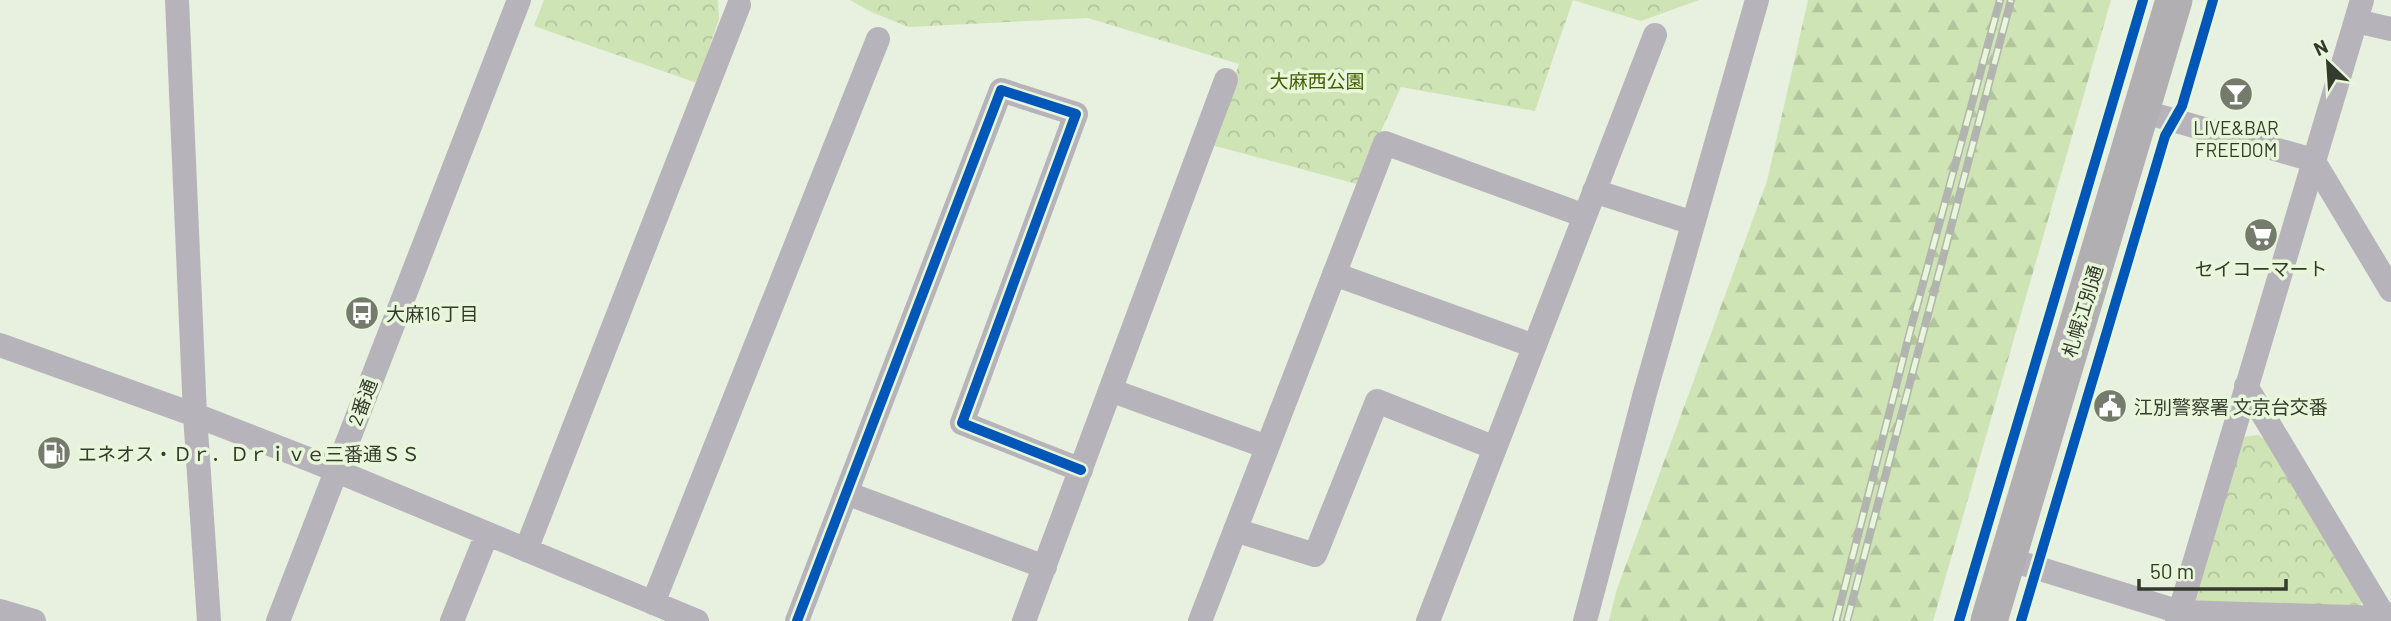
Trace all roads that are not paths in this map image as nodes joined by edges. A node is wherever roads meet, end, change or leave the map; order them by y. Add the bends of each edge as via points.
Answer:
1 (177, 0) edge
2 (519, 0) edge
3 (1757, 0) edge
4 (2174, 0) edge
5 (739, 5) dead end
6 (2359, 10) edge
7 (2391, 29) edge
8 (1655, 35) dead end
9 (878, 39) dead end
10 (1226, 80) dead end
11 (2141, 111) junction
12 (2314, 160) junction
13 (1594, 191) junction
14 (1585, 216) junction
15 (1693, 223) junction
16 (1334, 274) junction
17 (2388, 279) edge
18 (0, 345) edge
19 (1534, 346) junction
20 (2246, 386) junction
21 (1110, 390) junction
22 (195, 415) junction
23 (1267, 447) junction
24 (1495, 448) junction
25 (337, 470) junction
26 (1081, 470) junction
27 (846, 492) junction
28 (1235, 530) junction
29 (487, 534) junction
30 (526, 550) junction
31 (2008, 559) junction
32 (1045, 566) junction
33 (653, 603) junction
34 (0, 611) edge
35 (2178, 617) edge
36 (2387, 618) edge
37 (34, 621) edge
38 (209, 621) edge
39 (278, 621) edge
40 (452, 621) edge
41 (697, 621) edge
42 (797, 621) edge
43 (1024, 621) edge
44 (1200, 621) edge
45 (1428, 621) edge
46 (1584, 621) edge
47 (1989, 621) edge

1 - 22 street
2 - 25 street, 2番通
3 - 15 street
4 - 11 highway, 札幌江別通
5 - 30 street
6 - 7 street
6 - 12 street
8 - 13 street
9 - 33 street
10 - 21 street
11 - 12 street
11 - 31 highway, 札幌江別通
12 - 17 street
12 - 20 street
13 - 14 street
13 - 15 street
14 - 16 street via 1385,143
14 - 19 street
15 - 46 street
16 - 19 street
16 - 23 street
18 - 22 street
19 - 24 street
20 - 35 street
20 - 36 street
21 - 23 street
21 - 26 street
22 - 25 street
22 - 38 street
23 - 28 street
24 - 28 street via 1377,401 1314,555
24 - 45 street
25 - 29 street
25 - 39 street, 2番通
26 - 27 street via 962,423 1076,114 1001,90
26 - 32 street
27 - 32 street
27 - 42 street
28 - 44 street
29 - 30 street
29 - 40 street
30 - 33 street
31 - 35 street
31 - 47 highway, 札幌江別通
32 - 43 street
33 - 41 street
34 - 37 street
35 - 36 street

